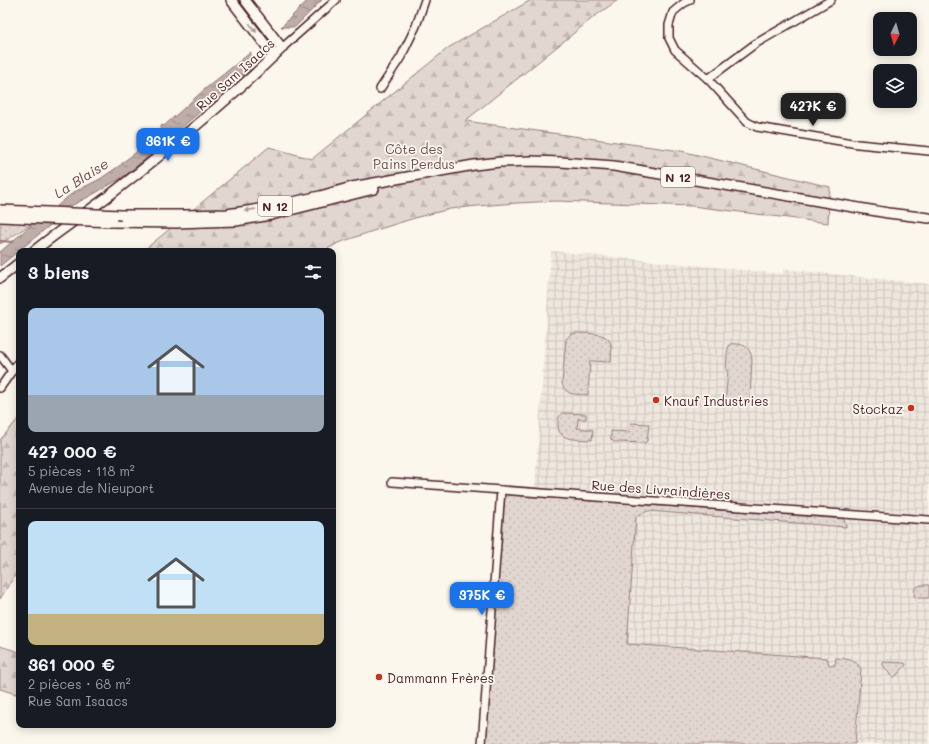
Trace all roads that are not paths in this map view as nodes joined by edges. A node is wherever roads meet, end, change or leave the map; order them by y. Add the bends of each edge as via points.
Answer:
1 (231, 0) edge
2 (245, 0) edge
3 (336, 0) edge
4 (425, 0) edge
5 (690, 0) edge
6 (831, 0) edge
7 (282, 48) junction
8 (274, 56) junction
9 (708, 80) junction
10 (380, 89) dead end
11 (929, 151) edge
12 (425, 174) junction
13 (0, 210) edge
14 (0, 217) edge
15 (929, 218) edge
16 (38, 248) edge
17 (16, 265) edge
18 (0, 278) edge
19 (0, 356) edge
20 (16, 365) edge
21 (12, 371) junction
22 (0, 388) edge
23 (392, 482) dead end
24 (501, 490) junction
25 (929, 520) edge
26 (482, 744) edge

1 -> 8 main road
2 - 7 main road
3 - 7 street, Rue Sam Isaacs
4 - 10 street via 401,57
5 - 9 street via 673,12 669,38 675,50
6 - 9 street via 755,44
7 - 8 main road, Rue Sam Isaacs
8 - 16 main road, Rue Sam Isaacs via 211,114 114,192
9 - 11 street via 746,122 757,127 858,144
12 -> 13 main road, N 12, bridge via 227,214 121,215
12 - 14 main road, N 12, bridge via 271,216 236,221 112,222
12 - 15 main road, N 12 via 500,162 531,161 614,166
17 - 18 main road
19 - 21 street
20 - 21 street
21 - 22 street
23 - 24 street, Rue des Livraindières
24 - 25 street, Rue des Livraindières
24 - 26 street

